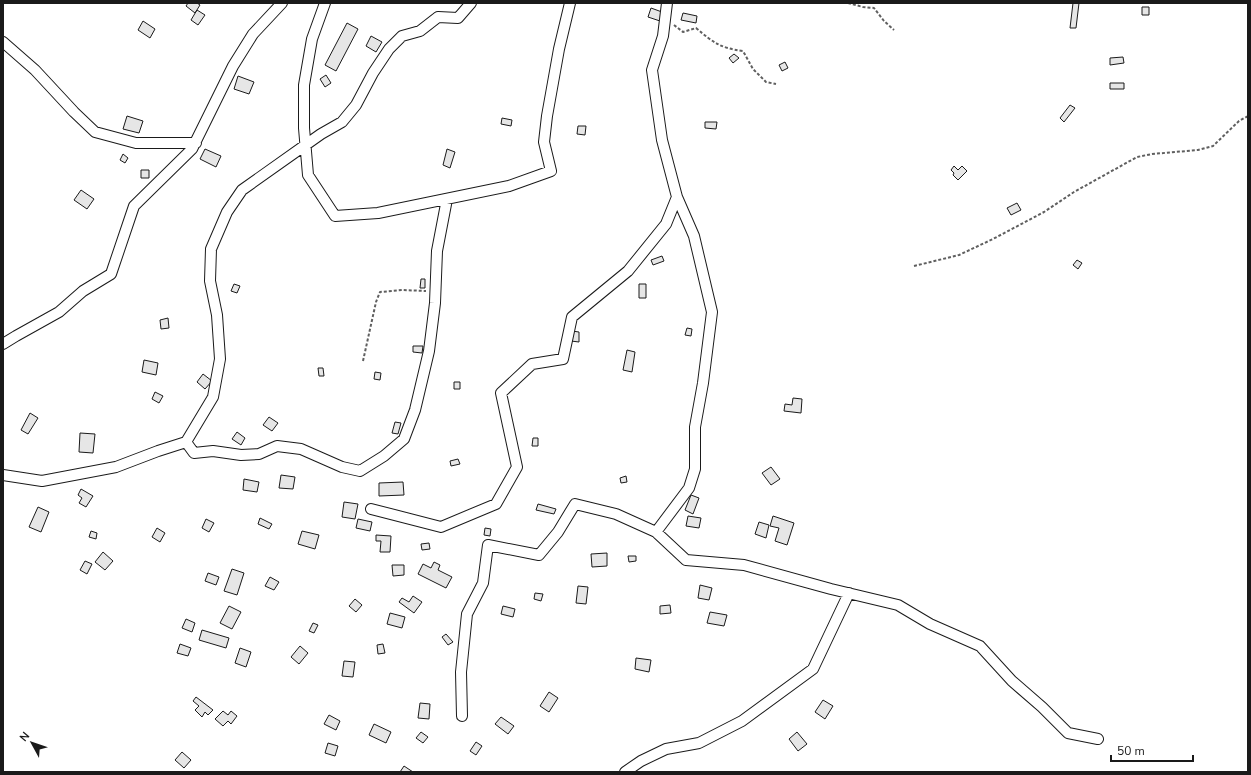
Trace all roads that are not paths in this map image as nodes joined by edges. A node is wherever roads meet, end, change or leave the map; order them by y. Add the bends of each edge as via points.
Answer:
1 (282, 3) edge
2 (325, 3) edge
3 (471, 3) edge
4 (570, 3) edge
5 (667, 3) edge
6 (3, 42) edge
7 (196, 143) junction
8 (306, 144) junction
9 (677, 197) junction
10 (447, 199) junction
11 (3, 344) edge
12 (186, 442) junction
13 (3, 475) edge
14 (371, 509) dead end
15 (656, 532) junction
16 (849, 593) junction
17 (462, 716) dead end
18 (1098, 739) dead end
19 (625, 772) edge

1 - 7 street via 252,34
2 - 8 street via 312,39 304,85
3 - 8 street via 458,18 438,17 420,31 402,36 389,48 356,105 342,122
4 - 10 street via 559,48 544,142 551,171 509,186
5 - 9 street via 663,36 652,70 662,140
6 - 7 street via 35,70 95,132 136,143
7 - 11 street via 192,150 134,206 111,274 83,291 59,312
8 - 10 street via 308,175 335,216 378,213
8 - 12 street via 242,190 227,212 211,249 210,281 220,359 213,397
9 - 14 street via 666,224 628,271 572,317 564,359 532,364 501,393 517,467 496,504 441,527
9 - 15 street via 694,236 712,312 695,426 695,469 689,488
10 - 12 street via 437,252 429,351 415,410 404,439 360,471 342,467 301,449 277,446 259,454 241,455 213,451 194,453
12 - 13 street via 116,467 42,481
15 - 16 street via 686,560 744,565
15 - 17 street via 616,514 575,504 558,532 539,555 488,545 483,583 467,614 461,672
16 - 18 street via 898,605 930,624 980,646 1012,681 1068,732
16 - 19 street via 813,669 742,721 699,743 666,749

